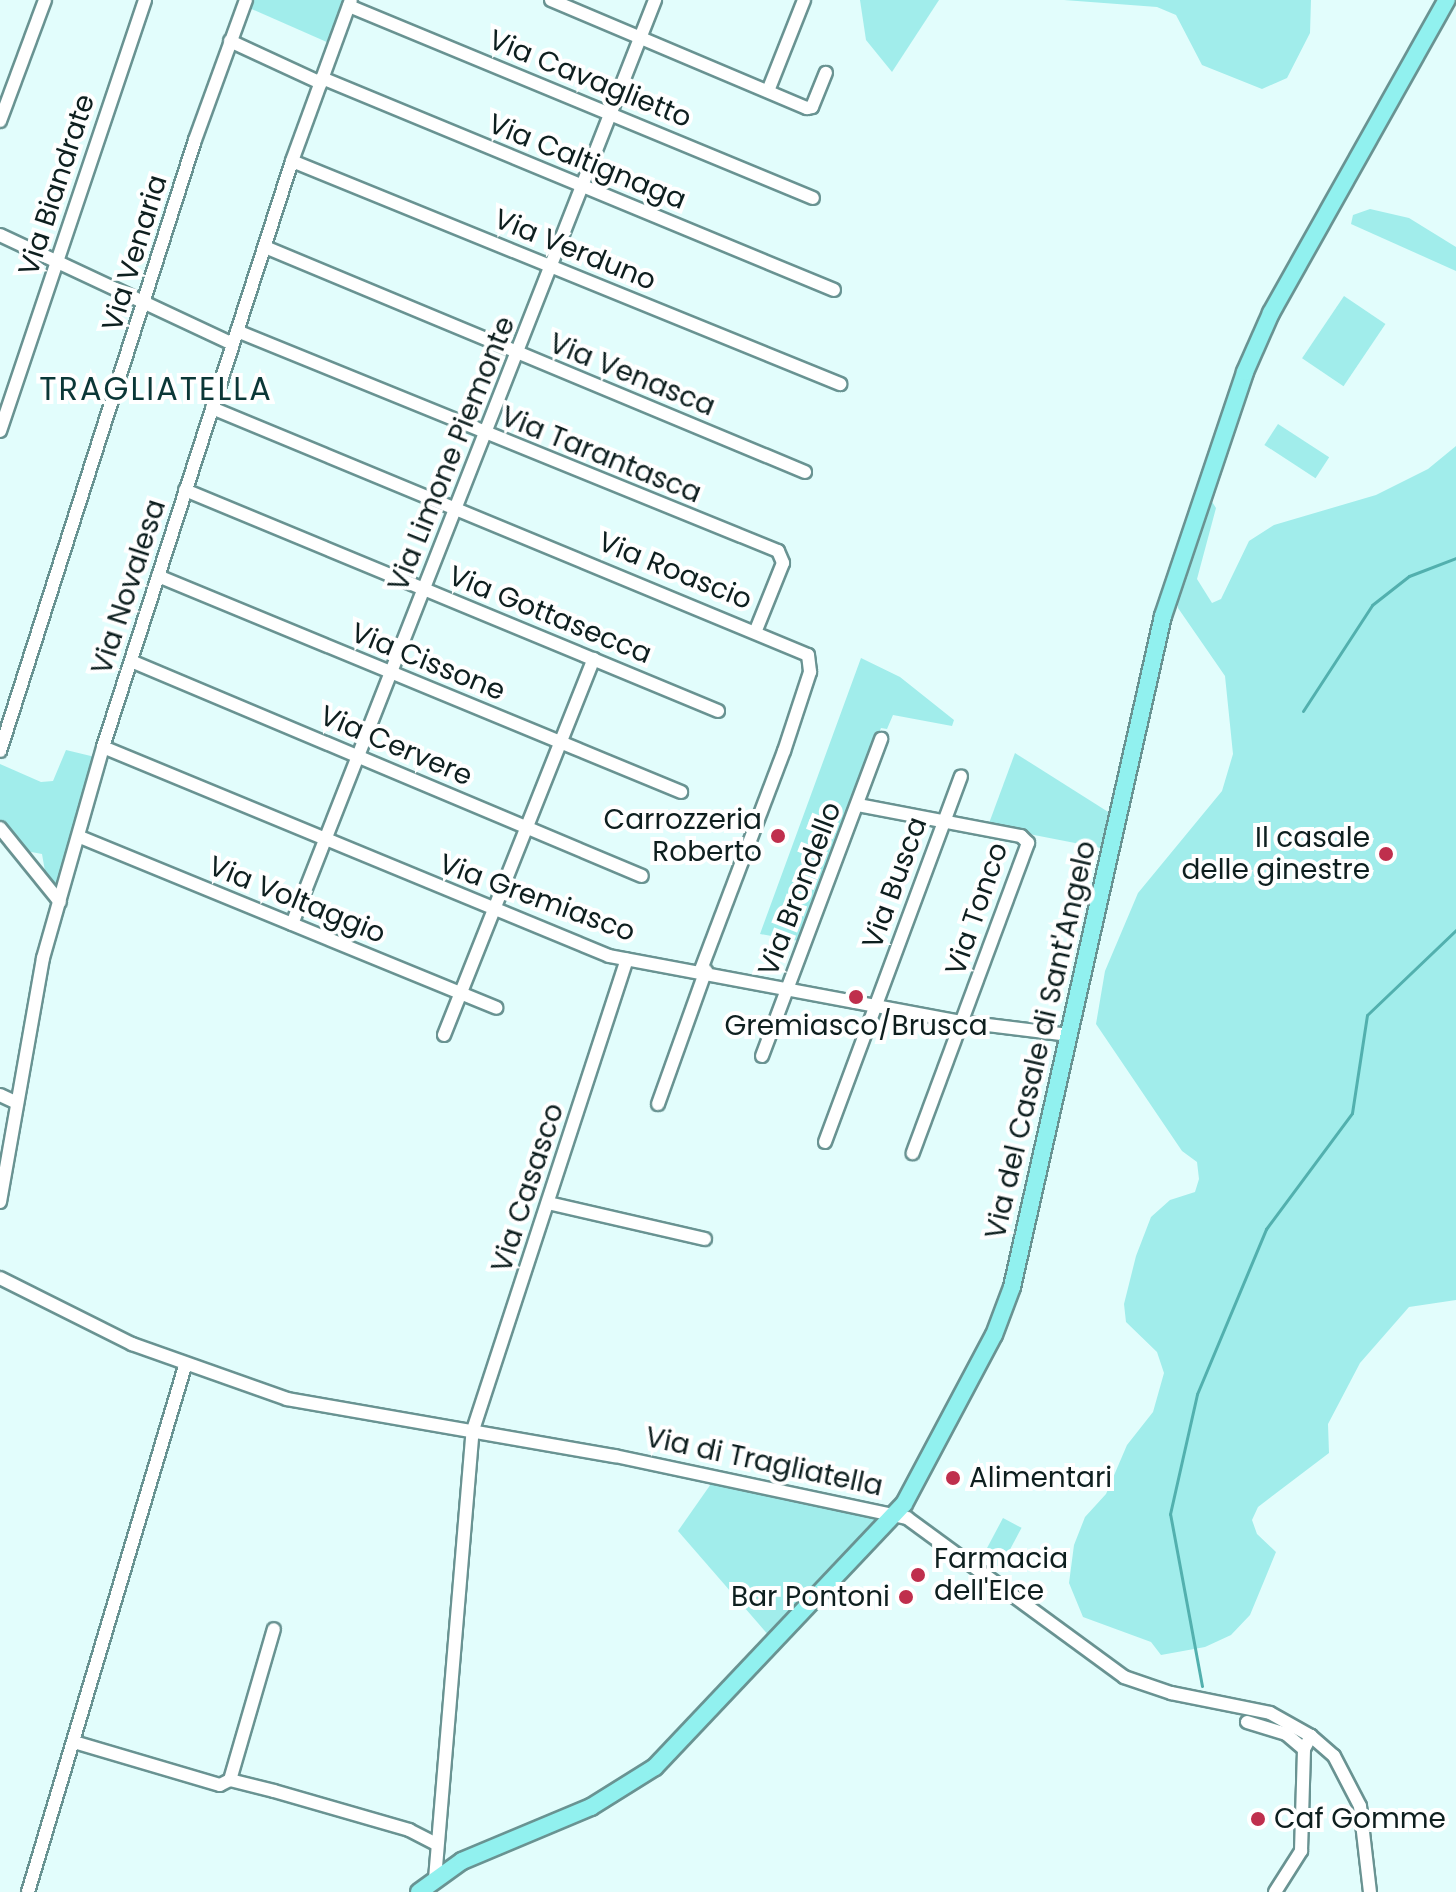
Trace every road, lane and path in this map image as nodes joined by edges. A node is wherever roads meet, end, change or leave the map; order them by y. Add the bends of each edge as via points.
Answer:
1 (45, 0) edge
2 (145, 0) edge
3 (246, 0) edge
4 (551, 0) edge
5 (655, 0) edge
6 (804, 0) edge
7 (1447, 0) edge
8 (350, 3) edge
9 (640, 37) junction
10 (230, 41) junction
11 (826, 73) dead end
12 (322, 81) junction
13 (768, 91) junction
14 (610, 113) junction
15 (0, 121) edge
16 (292, 161) junction
17 (583, 186) junction
18 (813, 198) dead end
19 (0, 235) edge
20 (265, 247) junction
21 (57, 261) junction
22 (553, 266) junction
23 (834, 290) dead end
24 (145, 302) junction
25 (235, 337) junction
26 (518, 354) junction
27 (840, 384) dead end
28 (212, 408) junction
29 (0, 431) edge
30 (486, 434) junction
31 (805, 472) dead end
32 (185, 490) junction
33 (457, 510) junction
34 (158, 576) junction
35 (425, 589) junction
36 (756, 630) junction
37 (594, 659) junction
38 (131, 661) junction
39 (390, 672) junction
40 (718, 711) dead end
41 (881, 739) dead end
42 (560, 743) junction
43 (103, 747) junction
44 (0, 751) edge
45 (356, 755) junction
46 (961, 777) dead end
47 (681, 792) dead end
48 (858, 805) junction
49 (944, 821) junction
50 (526, 826) junction
51 (0, 828) edge
52 (80, 837) junction
53 (323, 840) junction
54 (642, 876) dead end
55 (60, 902) junction
56 (493, 910) junction
57 (292, 924) junction
58 (627, 960) junction
59 (703, 970) junction
60 (787, 989) junction
61 (460, 993) junction
62 (875, 1005) junction
63 (496, 1008) dead end
64 (963, 1022) junction
65 (444, 1035) dead end
66 (1069, 1035) junction
67 (762, 1056) dead end
68 (0, 1095) edge
69 (17, 1103) junction
70 (658, 1104) dead end
71 (825, 1142) dead end
72 (913, 1153) dead end
73 (0, 1202) edge
74 (548, 1203) junction
75 (705, 1239) dead end
76 (0, 1278) edge
77 (185, 1366) junction
78 (473, 1430) junction
79 (897, 1515) junction
80 (274, 1629) dead end
81 (1247, 1722) dead end
82 (1311, 1736) junction
83 (74, 1742) junction
84 (1304, 1749) junction
85 (230, 1780) junction
86 (437, 1844) junction
87 (435, 1879) junction
88 (28, 1892) edge
89 (419, 1892) edge
90 (1275, 1892) edge
91 (1370, 1892) edge

1 - 15 street
2 - 21 street, Via Biandrate
3 - 10 street, Via Venaria
4 - 9 street
5 - 9 street, Via Limone Piemonte
6 - 13 street
7 - 66 main road, Via del Casale di Sant'Angelo via 1271,313 1245,372 1163,616
8 - 12 street, Via Novalesa
8 - 14 street, Via Cavaglietto
9 - 13 street
9 - 14 street, Via Limone Piemonte
10 - 12 street, Via Caltignaga
10 - 24 street, Via Venaria
11 - 13 street via 812,107
12 - 16 street, Via Novalesa
12 - 17 street, Via Caltignaga
14 - 17 street, Via Limone Piemonte
14 - 18 street, Via Cavaglietto
16 - 20 street, Via Novalesa
16 - 22 street, Via Verduno
17 - 22 street, Via Limone Piemonte
17 - 23 street, Via Caltignaga
19 - 21 street, Via Tarantasca
20 - 25 street, Via Novalesa
20 - 26 street, Via Venasca
21 - 24 street, Via Tarantasca
21 - 29 street, Via Biandrate
22 - 26 street, Via Limone Piemonte
22 - 27 street, Via Verduno
24 - 25 street, Via Tarantasca
24 - 44 street, Via Venaria
25 - 28 street, Via Novalesa
25 - 30 street, Via Tarantasca
26 - 30 street, Via Limone Piemonte
26 - 31 street, Via Venasca
28 - 32 street, Via Novalesa
28 - 33 street, Via Roascio
30 - 33 street, Via Limone Piemonte
30 - 36 street, Via Tarantasca via 780,552 783,563
32 - 34 street, Via Novalesa
32 - 35 street, Via Gottasecca
33 - 35 street, Via Limone Piemonte
33 - 36 street, Via Roascio
34 - 38 street, Via Novalesa
34 - 39 street, Via Cissone
35 - 37 street, Via Gottasecca
35 - 39 street, Via Limone Piemonte
36 - 59 street, Via Roascio via 802,650 811,669
37 - 40 street, Via Gottasecca
37 - 42 street
38 - 43 street, Via Novalesa
38 - 45 street, Via Cervere
39 - 42 street, Via Cissone
39 - 45 street, Via Limone Piemonte
41 - 48 street, Via Brondello
42 - 47 street, Via Cissone
42 - 50 street
43 - 52 street, Via Novalesa
43 - 53 street, Via Gremiasco
45 - 50 street, Via Cervere
45 - 53 street, Via Limone Piemonte
46 - 49 street, Via Busca
48 - 49 street, Via Tonco
48 - 60 street, Via Brondello
49 - 62 street, Via Busca
49 - 64 street, Via Tonco via 1021,836 1028,843
50 - 54 street, Via Cervere
50 - 56 street
51 - 55 street
52 - 55 street, Via Novalesa
52 - 57 street, Via Voltaggio
53 - 56 street, Via Gremiasco
53 - 57 street, Via Limone Piemonte
55 - 69 street, Via Novalesa via 40,971
56 - 58 street, Via Gremiasco
56 - 61 street
57 - 61 street, Via Voltaggio
58 - 59 street, Via Gremiasco
58 - 74 street, Via Casasco
59 - 60 street, Via Gremiasco
59 - 70 street, Via Roascio
60 - 62 street, Via Gremiasco
60 - 67 street, Via Brondello
61 - 63 street, Via Voltaggio
61 - 65 street
62 - 64 street, Via Gremiasco
62 - 71 street, Via Busca
64 - 66 street, Via Gremiasco
64 - 72 street
66 - 79 main road, Via del Casale di Sant'Angelo via 1009,1299
68 - 69 street
69 - 73 street, Via Novalesa
74 - 75 street
74 - 78 street, Via Casasco
76 - 77 street, Via di Tragliatella via 88,1325
77 - 78 street, Via di Tragliatella via 297,1401
77 - 83 street
78 - 79 street, Via di Tragliatella
78 - 86 street, Via Casasco
79 - 82 street, Via di Tragliatella via 1103,1665 1171,1693 1270,1713
79 - 87 main road, Via del Casale di Sant'Angelo via 640,1779
80 - 85 street
81 - 84 street via 1286,1734
82 - 84 street
82 - 91 street, Via di Tragliatella via 1334,1756 1360,1806
83 - 85 street via 220,1785
83 - 88 street
84 - 90 street via 1302,1845
85 - 86 street via 409,1830
86 - 87 street, Via Casasco
87 - 89 main road, Via del Casale di Sant'Angelo

